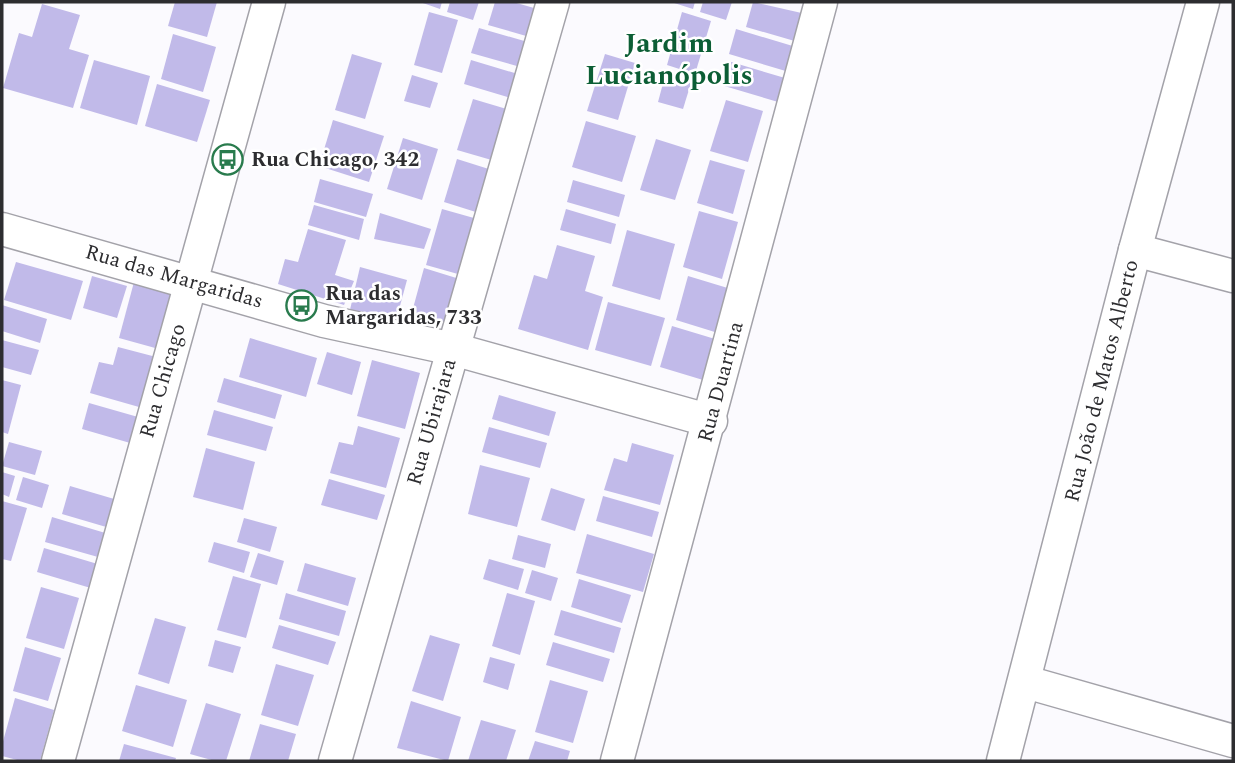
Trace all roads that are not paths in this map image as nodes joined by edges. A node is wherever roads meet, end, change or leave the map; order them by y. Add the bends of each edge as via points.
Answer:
1 (270, 2) edge
2 (553, 2) edge
3 (821, 2) edge
4 (1203, 2) edge
5 (2, 229) edge
6 (1135, 250) junction
7 (1233, 276) edge
8 (191, 282) junction
9 (453, 349) junction
10 (711, 421) junction
11 (1026, 682) junction
12 (1233, 741) edge
13 (58, 761) edge
14 (335, 761) edge
15 (618, 761) edge
16 (1003, 761) edge

1 - 8 street, Rua Chicago
2 - 9 street, Rua Ubirajara
3 - 10 street, Rua Duartina
4 - 6 street, Rua João de Matos Alberto
5 - 8 street, Rua das Margaridas
6 - 7 street
6 - 11 street, Rua João de Matos Alberto
8 - 9 street, Rua das Margaridas via 324,321
8 - 13 street, Rua Chicago
9 - 10 street, Rua das Margaridas
9 - 14 street, Rua Ubirajara
10 - 15 street, Rua Duartina
11 - 12 street
11 - 16 street, Rua João de Matos Alberto

